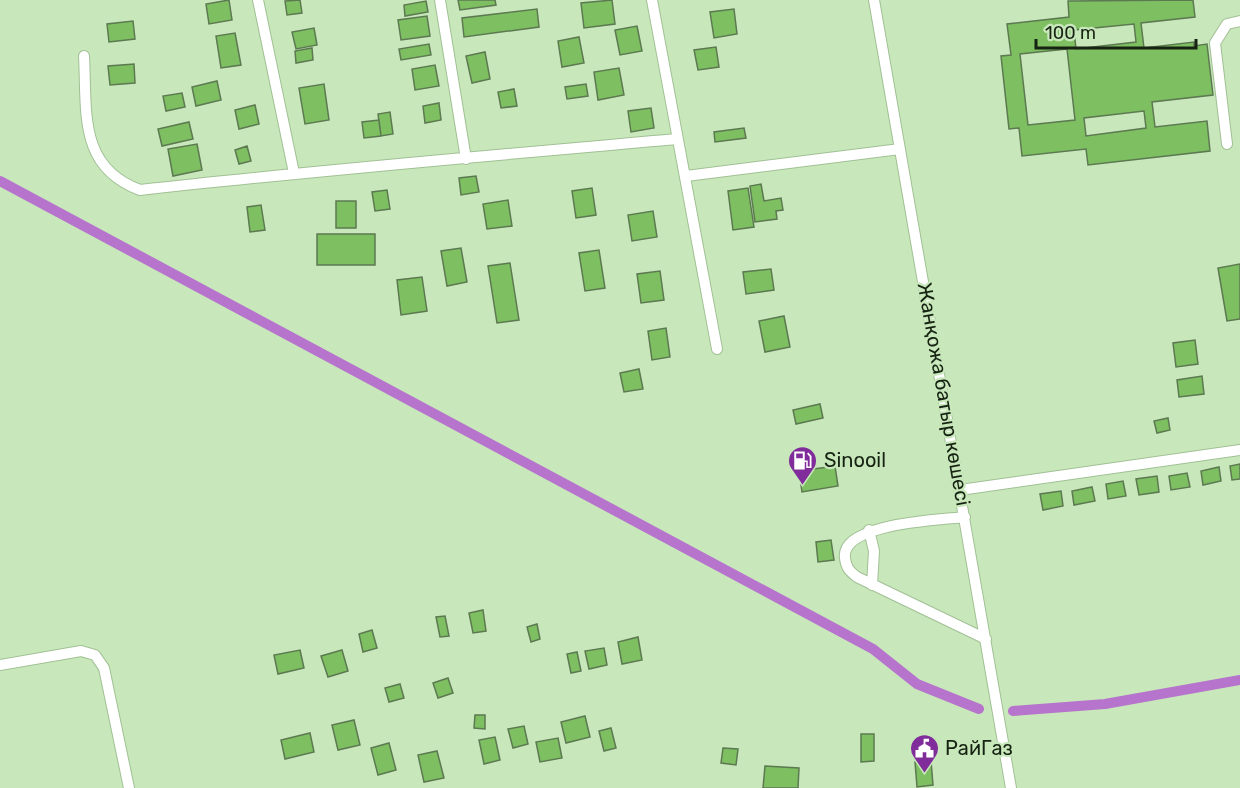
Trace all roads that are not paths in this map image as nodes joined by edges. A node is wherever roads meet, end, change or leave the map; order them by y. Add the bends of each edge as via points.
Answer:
1 (258, 0) edge
2 (440, 0) edge
3 (652, 0) edge
4 (874, 0) edge
5 (1240, 21) edge
6 (84, 56) dead end
7 (677, 139) junction
8 (1227, 144) dead end
9 (900, 149) junction
10 (466, 159) junction
11 (294, 173) junction
12 (686, 176) junction
13 (717, 349) dead end
14 (1240, 450) edge
15 (960, 490) junction
16 (965, 517) junction
17 (869, 530) junction
18 (872, 585) junction
19 (986, 639) junction
20 (0, 665) edge
21 (129, 788) edge
22 (1011, 788) edge

1 - 11 street
2 - 10 street
3 - 7 street
4 - 9 street, Жанқожа батыр көшесі
5 - 8 street via 1227,24 1215,44
6 - 11 street via 93,150 105,170 125,184 140,190
7 - 10 street
7 - 12 street
9 - 12 street
9 - 15 street, Жанқожа батыр көшесі
10 - 11 street
12 - 13 street
14 - 15 street
15 - 16 street, Жанқожа батыр көшесі
16 - 17 street
16 - 19 street, Жанқожа батыр көшесі
17 - 18 street via 874,551
17 - 18 street via 849,543 844,553 850,572
18 - 19 street
19 - 22 street, Жанқожа батыр көшесі
20 - 21 street via 81,651 96,655 104,668

